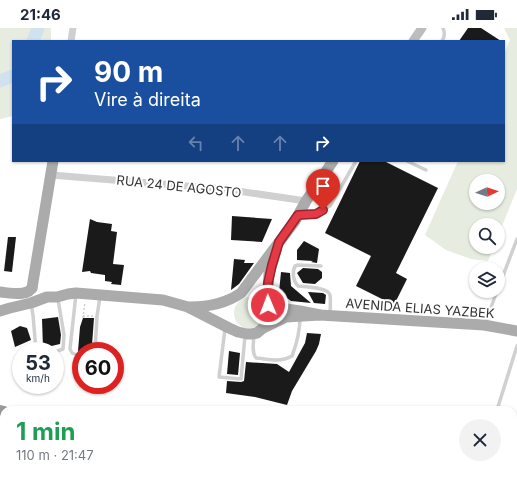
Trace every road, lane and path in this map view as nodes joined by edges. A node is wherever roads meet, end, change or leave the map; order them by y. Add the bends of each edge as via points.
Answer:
1 (73, 28) edge
2 (422, 28) edge
3 (442, 28) edge
4 (71, 40) edge
5 (414, 40) edge
6 (443, 40) edge
7 (53, 162) edge
8 (332, 162) edge
9 (355, 162) edge
10 (409, 162) edge
11 (426, 170) dead end
12 (51, 175) junction
13 (306, 202) junction
14 (298, 215) junction
15 (517, 239) edge
16 (279, 242) junction
17 (321, 266) dead end
18 (505, 271) edge
19 (32, 288) junction
20 (0, 292) edge
21 (81, 293) junction
22 (100, 295) junction
23 (52, 297) junction
24 (495, 298) edge
25 (269, 302) junction
26 (31, 303) junction
27 (188, 307) junction
28 (0, 311) edge
29 (325, 315) junction
30 (97, 316) junction
31 (300, 316) junction
32 (484, 325) junction
33 (226, 326) junction
34 (517, 331) edge
35 (254, 332) junction
36 (35, 342) edge
37 (64, 342) edge
38 (96, 342) edge
39 (517, 346) edge
40 (72, 353) edge
41 (498, 406) edge

1 - 4 street
2 - 5 main road
3 - 6 lane
7 - 12 main road
8 - 13 main road
9 - 14 lane via 330,206 316,214
10 - 11 lane
12 - 13 street, RUA 24 DE AGOSTO via 224,189
12 - 19 main road
13 - 14 main road
14 - 16 main road
15 - 18 lane
16 - 25 main road via 269,274
16 - 27 main road via 241,293 234,298 223,303
17 - 29 lane via 295,266 294,281 298,286 328,291 330,294
19 - 20 main road via 26,293
19 - 23 main road via 38,294
21 - 22 main road
21 - 23 main road
21 - 30 path via 83,317
21 - 40 lane via 70,349
22 - 27 main road via 164,300
22 - 30 lane
23 - 26 main road
23 - 37 lane via 64,335
24 - 32 lane
25 - 29 main road, AVENIDA ELIAS YAZBEK via 279,308
25 - 35 main road via 267,319
26 - 28 main road
26 - 36 lane
27 - 33 main road
29 - 31 main road, AVENIDA ELIAS YAZBEK
29 - 32 main road, AVENIDA ELIAS YAZBEK
30 - 38 lane
31 - 35 main road, AVENIDA ELIAS YAZBEK via 282,318
31 - 35 lane via 298,342 292,356 286,360 256,358 253,352
32 - 34 main road, AVENIDA ELIAS YAZBEK
33 - 35 main road via 238,332
33 - 35 lane via 219,377 241,379
39 - 41 lane

